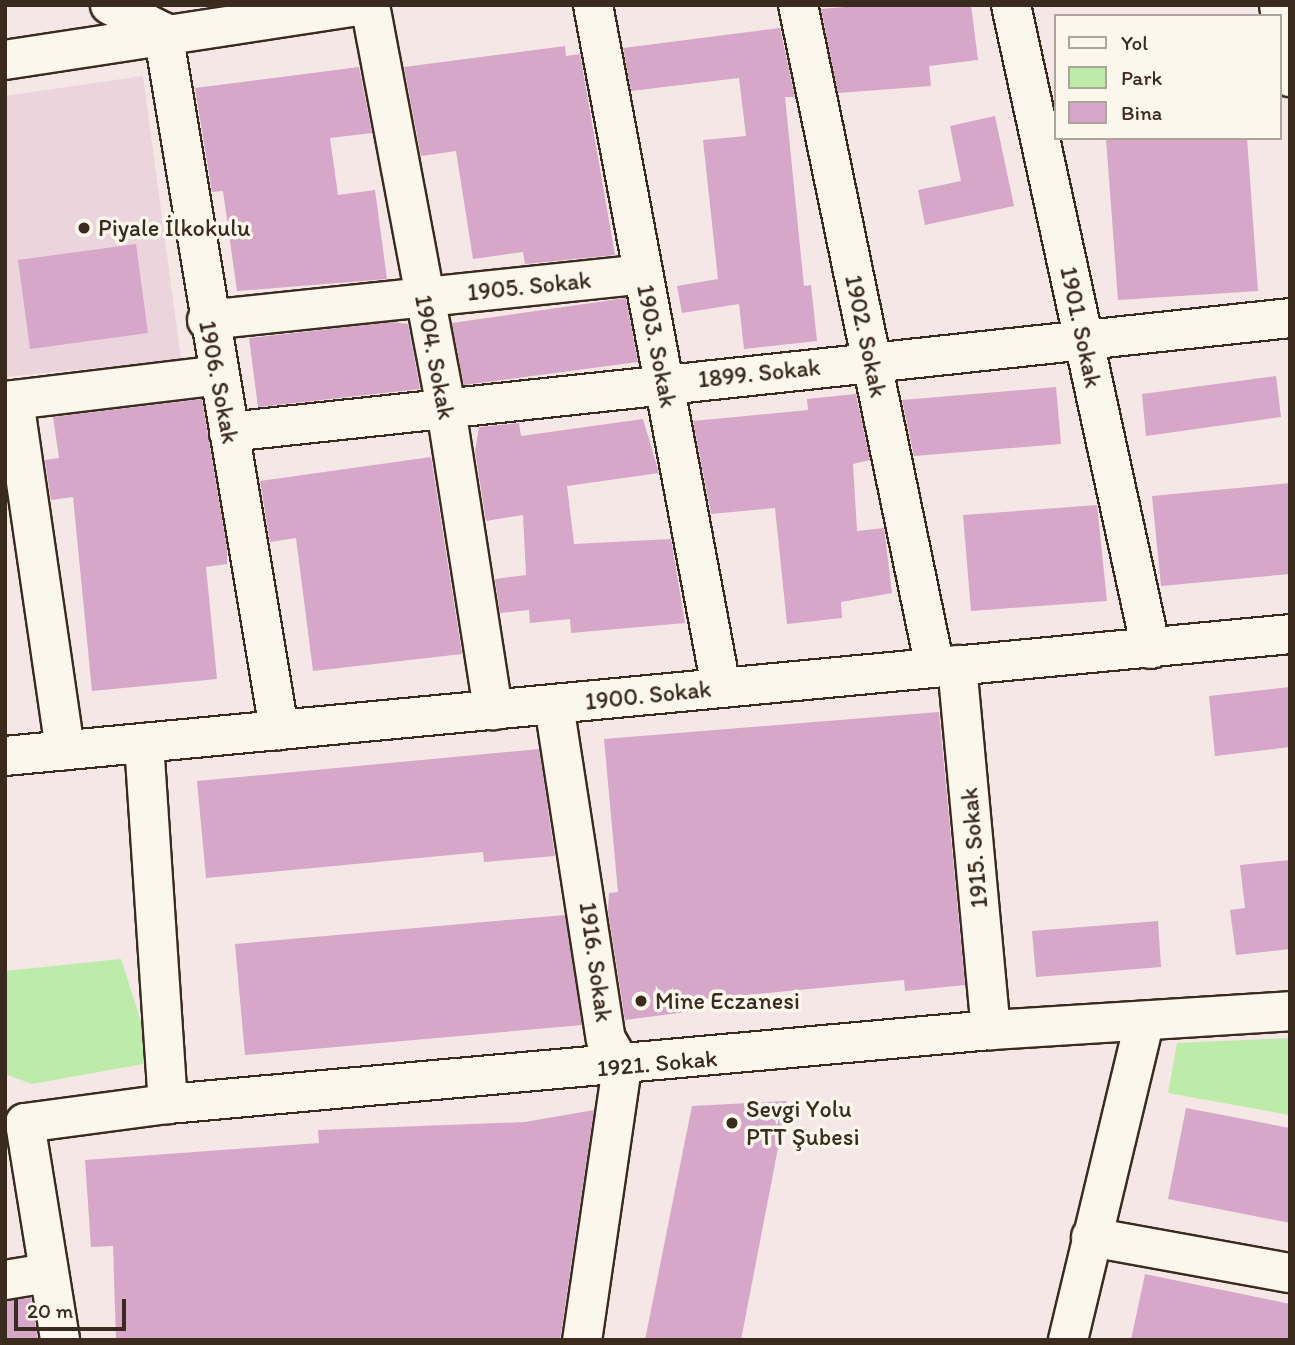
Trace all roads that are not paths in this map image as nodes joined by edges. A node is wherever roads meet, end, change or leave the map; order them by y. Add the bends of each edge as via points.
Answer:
1 (110, 5) edge
2 (364, 5) edge
3 (370, 5) edge
4 (593, 5) edge
5 (798, 5) edge
6 (1012, 5) edge
7 (1281, 18) edge
8 (163, 32) junction
9 (5, 60) edge
10 (1290, 77) edge
11 (643, 274) junction
12 (422, 298) junction
13 (1290, 318) edge
14 (207, 320) junction
15 (1085, 342) junction
16 (872, 361) junction
17 (219, 375) junction
18 (664, 382) junction
19 (10, 401) edge
20 (446, 409) junction
21 (229, 432) junction
22 (1290, 634) edge
23 (1151, 649) junction
24 (946, 666) junction
25 (721, 687) junction
26 (554, 705) junction
27 (493, 710) junction
28 (279, 730) junction
29 (144, 743) junction
30 (65, 750) junction
31 (5, 756) edge
32 (1290, 1011) edge
33 (1144, 1024) junction
34 (991, 1030) junction
35 (622, 1067) junction
36 (168, 1104) junction
37 (15, 1115) edge
38 (1091, 1237) junction
39 (47, 1273) junction
40 (1290, 1273) edge
41 (5, 1280) edge
42 (60, 1340) edge
43 (582, 1340) edge
44 (1068, 1340) edge

1 - 8 street
2 - 8 street
3 - 12 street, 1904. Sokak
4 - 11 street, 1903. Sokak
5 - 16 street, 1902. Sokak
6 - 15 street, 1901. Sokak
7 - 10 street
8 - 9 street
8 - 14 street, 1906. Sokak
11 - 12 street, 1905. Sokak
11 - 18 street, 1903. Sokak
12 - 14 street, 1905. Sokak
12 - 20 street, 1904. Sokak
13 - 15 street, 1899. Sokak
14 - 17 street, 1906. Sokak
15 - 16 street, 1899. Sokak
15 - 23 street, 1901. Sokak
16 - 18 street, 1899. Sokak
16 - 24 street, 1902. Sokak
17 - 19 street
17 - 21 street, 1906. Sokak
18 - 20 street, 1899. Sokak
18 - 25 street, 1903. Sokak
19 - 30 street
20 - 21 street, 1899. Sokak
20 - 27 street, 1904. Sokak
21 - 28 street, 1906. Sokak
22 - 23 street, 1900. Sokak
23 - 24 street, 1900. Sokak
24 - 25 street, 1900. Sokak
24 - 34 street, 1915. Sokak
25 - 26 street, 1900. Sokak
26 - 27 street, 1900. Sokak
26 - 35 street, 1916. Sokak via 606,1039
27 - 28 street, 1900. Sokak
28 - 29 street, 1900. Sokak
29 - 30 street, 1900. Sokak
29 - 36 street
30 - 31 street, 1900. Sokak
32 - 33 street, 1921. Sokak
33 - 34 street, 1921. Sokak
33 - 38 street
34 - 35 street, 1921. Sokak
35 - 36 street, 1921. Sokak
35 - 43 street
36 - 37 street, 1921. Sokak
37 - 39 street
38 - 40 street
38 - 44 street
39 - 41 street
39 - 42 street

